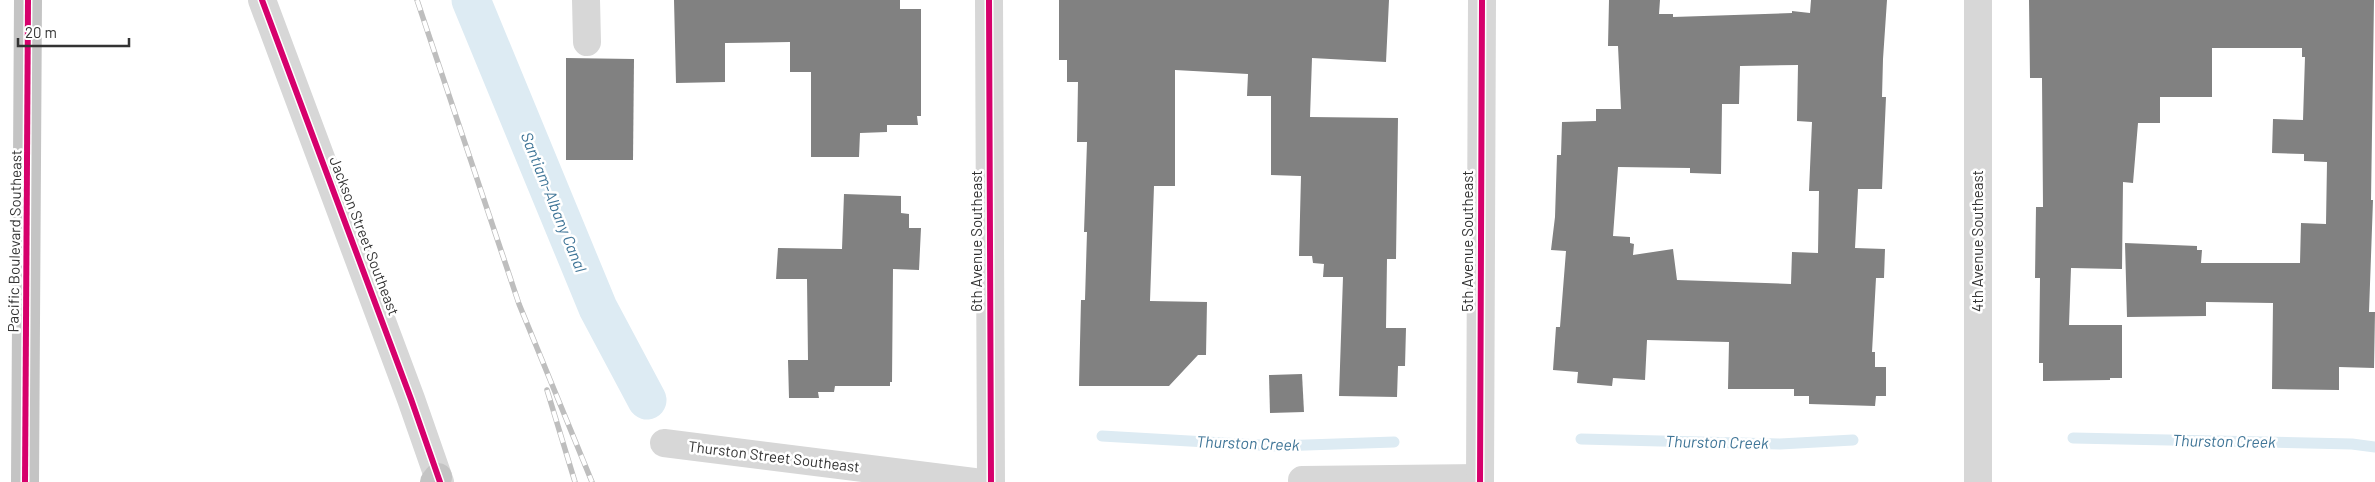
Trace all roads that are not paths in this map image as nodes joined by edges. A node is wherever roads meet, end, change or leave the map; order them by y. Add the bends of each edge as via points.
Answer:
1 (28, 0) edge
2 (262, 0) edge
3 (586, 0) edge
4 (989, 0) edge
5 (1482, 0) edge
6 (1978, 0) edge
7 (587, 42) dead end
8 (664, 443) dead end
9 (437, 480) edge
10 (1302, 480) dead end
11 (1480, 480) edge
12 (25, 482) edge
13 (974, 482) edge
14 (991, 482) edge
15 (1978, 482) edge

1 - 12 highway, Pacific Boulevard Southeast
2 - 9 street, Jackson Street Southeast via 408,389
3 - 7 street
4 - 14 street, 6th Avenue Southeast
5 - 11 street, 5th Avenue Southeast
6 - 15 street, 4th Avenue Southeast
8 - 13 street, Thurston Street Southeast
10 - 11 street

